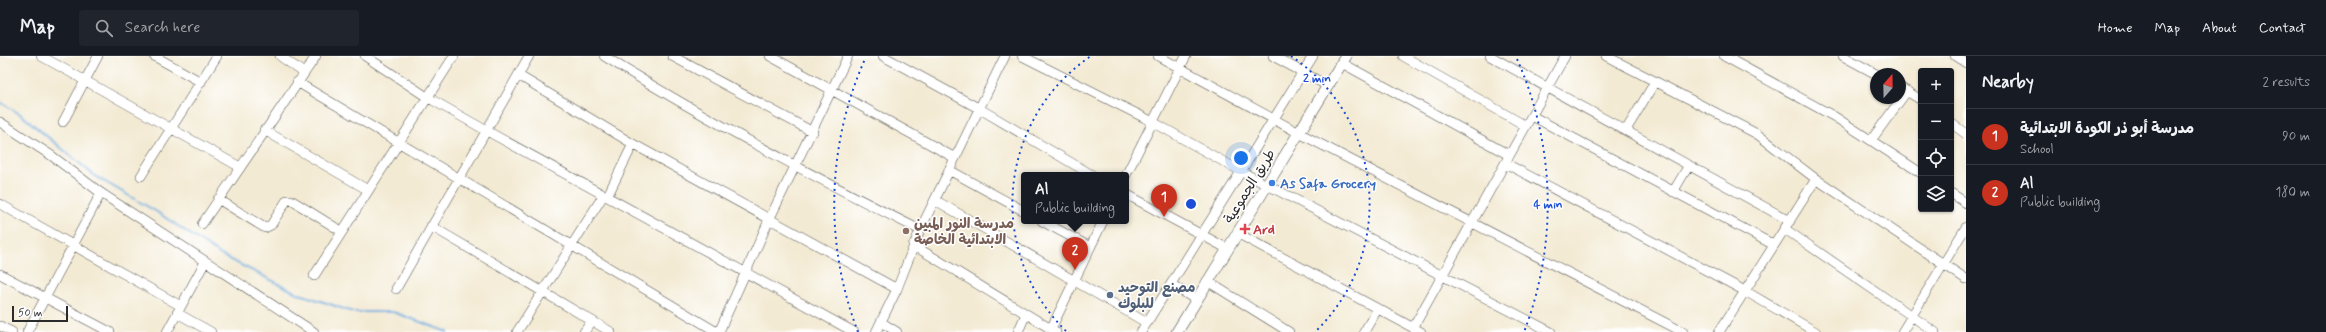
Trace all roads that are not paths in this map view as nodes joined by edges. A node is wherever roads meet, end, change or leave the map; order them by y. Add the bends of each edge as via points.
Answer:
1 (42, 56) edge
2 (98, 56) edge
3 (154, 56) edge
4 (216, 56) edge
5 (280, 56) edge
6 (316, 56) edge
7 (365, 56) edge
8 (454, 56) edge
9 (529, 56) edge
10 (604, 56) edge
11 (672, 56) edge
12 (770, 56) edge
13 (848, 56) edge
14 (883, 56) edge
15 (1005, 56) edge
16 (1022, 56) edge
17 (1158, 56) edge
18 (1186, 56) edge
19 (1273, 56) edge
20 (1313, 56) edge
21 (1403, 56) edge
22 (1490, 56) edge
23 (1565, 56) edge
24 (1606, 56) edge
25 (1724, 56) edge
26 (1843, 56) edge
27 (1955, 56) edge
28 (1344, 59) edge
29 (1736, 59) edge
30 (1966, 63) edge
31 (1180, 69) junction
32 (1870, 71) edge
33 (304, 73) junction
34 (1303, 73) junction
35 (518, 75) junction
36 (86, 80) junction
37 (201, 82) junction
38 (297, 82) junction
39 (1655, 82) junction
40 (1328, 86) junction
41 (1547, 88) junction
42 (1906, 90) edge
43 (832, 91) junction
44 (427, 98) junction
45 (1918, 98) edge
46 (1895, 104) edge
47 (980, 109) junction
48 (1532, 116) junction
49 (1274, 120) junction
50 (0, 122) edge
51 (62, 122) dead end
52 (1153, 122) junction
53 (1954, 124) edge
54 (1526, 126) junction
55 (172, 128) junction
56 (264, 130) junction
57 (1626, 130) junction
58 (486, 131) junction
59 (813, 132) junction
60 (1298, 133) junction
61 (1966, 134) edge
62 (1872, 140) junction
63 (399, 142) junction
64 (633, 144) junction
65 (955, 158) junction
66 (1507, 159) junction
67 (1689, 165) junction
68 (240, 167) junction
69 (795, 168) junction
70 (949, 170) junction
71 (1918, 170) edge
72 (1087, 172) edge
73 (1128, 172) edge
74 (1242, 172) junction
75 (140, 176) dead end
76 (459, 177) junction
77 (1816, 179) junction
78 (1267, 185) junction
79 (368, 190) junction
80 (1673, 192) junction
81 (101, 193) junction
82 (1954, 195) edge
83 (605, 196) junction
84 (1129, 196) edge
85 (218, 199) junction
86 (935, 200) junction
87 (1966, 203) edge
88 (0, 204) edge
89 (1021, 209) edge
90 (769, 220) junction
91 (1471, 222) junction
92 (202, 224) dead end
93 (1048, 224) edge
94 (1102, 224) edge
95 (1788, 225) junction
96 (431, 226) junction
97 (1966, 227) edge
98 (920, 230) junction
99 (341, 231) junction
100 (1237, 233) junction
101 (1201, 235) junction
102 (572, 244) junction
103 (913, 245) junction
104 (1774, 245) junction
105 (73, 246) junction
106 (1090, 247) junction
107 (1228, 249) junction
108 (205, 262) junction
109 (1944, 263) junction
110 (747, 272) junction
111 (0, 274) edge
112 (1442, 275) junction
113 (314, 276) dead end
114 (1966, 279) edge
115 (1074, 280) junction
116 (1207, 281) junction
117 (1171, 284) junction
118 (396, 289) dead end
119 (897, 289) junction
120 (544, 291) junction
121 (1745, 291) junction
122 (45, 298) junction
123 (1196, 300) junction
124 (179, 310) junction
125 (1377, 310) junction
126 (1026, 314) junction
127 (1911, 316) junction
128 (592, 321) junction
129 (881, 322) junction
130 (1146, 323) junction
131 (0, 326) edge
132 (1054, 330) edge
133 (1417, 330) edge
134 (1178, 331) edge
135 (12, 332) edge
136 (27, 332) edge
137 (110, 332) edge
138 (167, 332) edge
139 (211, 332) edge
140 (314, 332) edge
141 (517, 332) edge
142 (584, 332) edge
143 (611, 332) edge
144 (718, 332) edge
145 (854, 332) edge
146 (876, 332) edge
147 (897, 332) edge
148 (1018, 332) edge
149 (1141, 332) edge
150 (1289, 332) edge
151 (1364, 332) edge
152 (1551, 332) edge
153 (1683, 332) edge
154 (1719, 332) edge
155 (1816, 332) edge
156 (1902, 332) edge
157 (1934, 332) edge

1 - 36 street
2 - 36 street
3 - 37 street
4 - 37 street
5 - 33 street
6 - 33 street
7 - 44 street
8 - 44 street
9 - 35 street
10 - 69 street via 661,92
11 - 59 street
12 - 43 street
13 - 43 street
14 - 47 street
15 - 47 street
16 - 52 street
17 - 31 street
18 - 31 street
19 - 34 street
20 - 34 street
21 - 54 street
22 - 41 street
23 - 41 street
24 - 39 street
25 - 29 street
26 - 32 street
27 - 30 street
28 - 40 main road, طريق الجموعية
28 - 66 street
29 - 62 street
31 - 49 street
31 - 52 street
33 - 38 street
34 - 40 street
34 - 49 street
35 - 58 street
35 - 64 street
36 - 51 street
36 - 55 street
37 - 55 street
38 - 56 street
38 - 63 street
39 - 57 street
39 - 77 street via 1757,134
40 - 60 main road, طريق الجموعية
41 - 48 street
41 - 57 street
42 - 45 street
43 - 59 street
43 - 65 street
44 - 58 street
44 - 63 street
46 - 62 street
47 - 65 street
47 - 72 street
48 - 54 street
48 - 80 street
49 - 60 street
49 - 74 street
50 - 81 street via 52,156
52 - 73 street
52 - 74 street
53 - 61 street
54 - 66 street
55 - 68 street
55 - 75 street
56 - 68 street
56 - 79 street
57 - 67 street
58 - 76 street
58 - 83 street
59 - 69 street
60 - 78 main road, طريق الجموعية
60 - 91 street
62 - 71 street
63 - 76 street
63 - 79 street
64 - 83 street
64 - 90 street
65 - 70 street
66 - 91 street
66 - 121 street
67 - 80 street
67 - 95 street
68 - 85 street
69 - 90 street
69 - 98 street
70 - 86 street
70 - 89 street
74 - 78 street
74 - 101 street
76 - 96 street
76 - 102 street
77 - 95 street
77 - 109 street
78 - 100 main road, طريق الجموعية
78 - 112 street
79 - 99 street
80 - 104 street
81 - 105 street
81 - 108 street
82 - 87 street
83 - 102 street
83 - 110 street
84 - 101 street
85 - 92 street
85 - 99 street via 265,228 271,226 288,200 291,200
86 - 98 street
86 - 115 street
88 - 105 street
90 - 110 street
90 - 119 street
91 - 112 street
91 - 153 street
93 - 106 street
94 - 106 street
95 - 104 street
95 - 127 street
96 - 118 street
96 - 120 street
97 - 109 street
98 - 103 street
99 - 113 street
100 - 107 main road, طريق الجموعية
100 - 125 street
101 - 107 street
101 - 117 street
102 - 120 street
102 - 144 street
103 - 119 street
103 - 126 street
104 - 121 street
105 - 122 street
105 - 124 street
106 - 115 street
107 - 116 main road, طريق الجموعية
108 - 124 street
108 - 140 street
109 - 114 street
109 - 127 street
110 - 144 street
110 - 145 street
111 - 122 street
112 - 133 street
112 - 152 street
115 - 130 street
115 - 132 street
116 - 123 main road, طريق الجموعية
116 - 150 street
117 - 123 street
117 - 130 street
119 - 129 street
120 - 128 street
120 - 141 street
121 - 154 street
121 - 155 street
122 - 136 street
122 - 137 street
123 - 134 main road, طريق الجموعية
124 - 138 street
124 - 139 street
125 - 133 street
125 - 151 street
126 - 132 street
126 - 148 street
127 - 156 street
127 - 157 street
128 - 142 street
128 - 143 street
129 - 146 street
129 - 147 street
130 - 149 street
131 - 135 street

